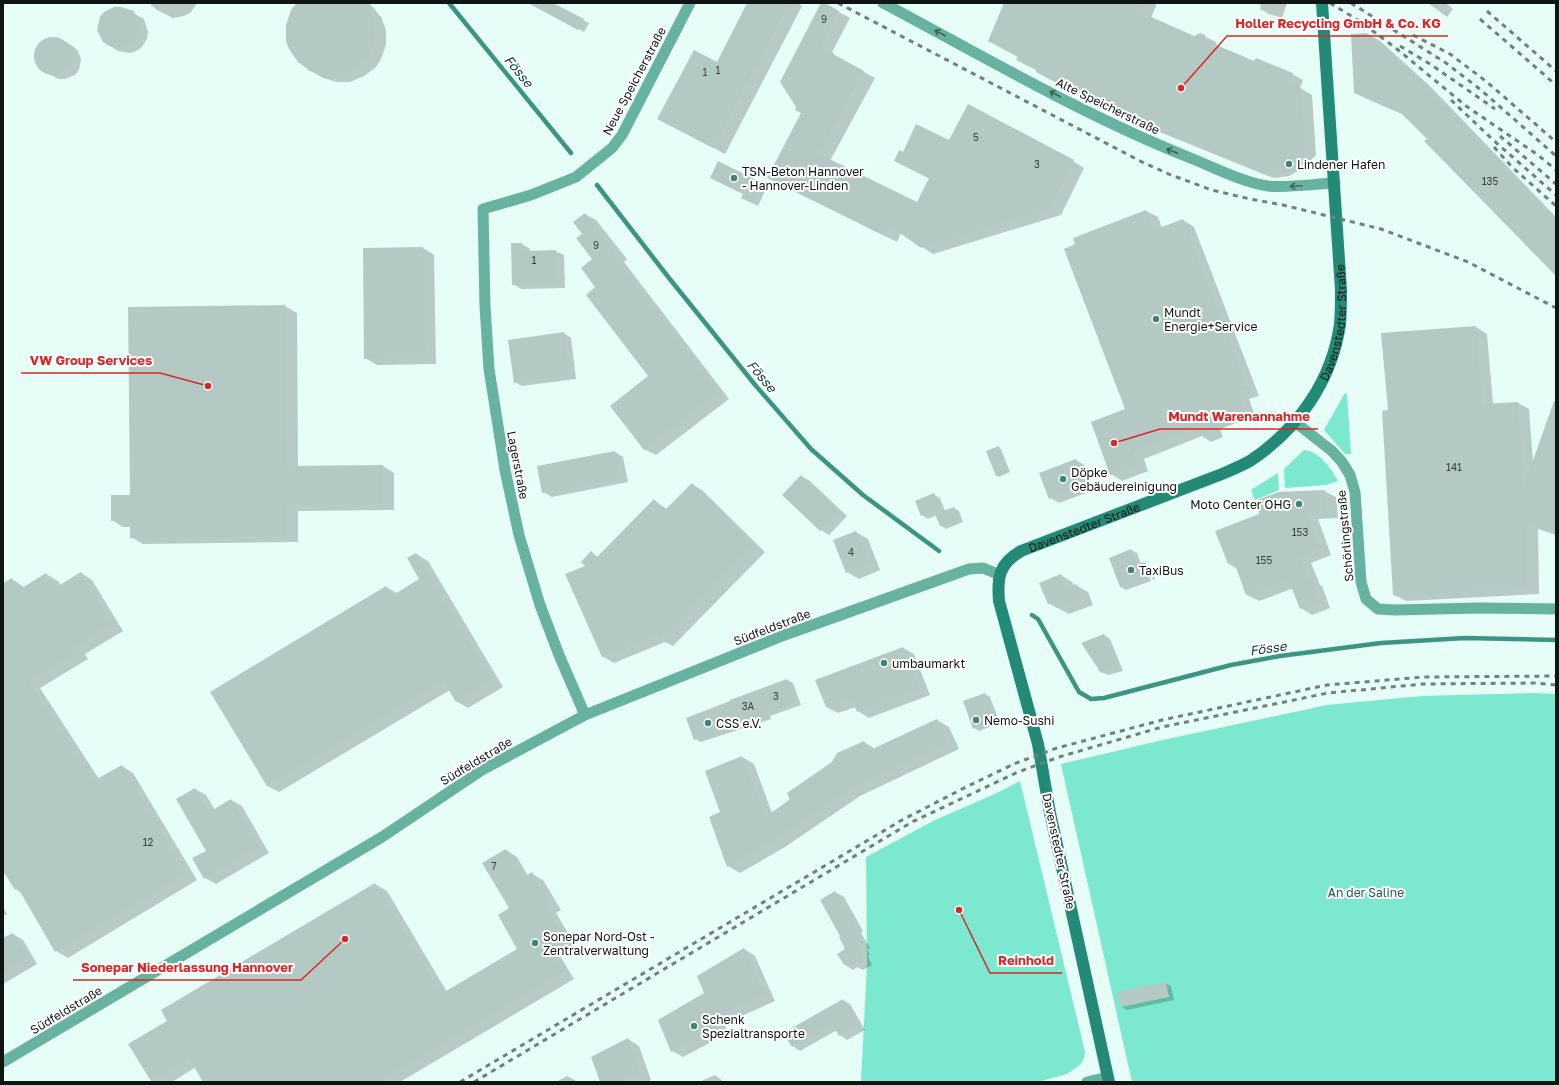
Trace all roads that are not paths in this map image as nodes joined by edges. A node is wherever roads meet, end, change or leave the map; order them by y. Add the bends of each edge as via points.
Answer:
1 (690, 3) edge
2 (883, 3) edge
3 (1322, 3) edge
4 (1334, 183) junction
5 (483, 208) joint
6 (1295, 422) junction
7 (1000, 575) junction
8 (1556, 609) edge
9 (585, 715) junction
10 (3, 1062) edge
11 (1109, 1080) edge
12 (1087, 1082) edge

1 - 5 street, Neue Speicherstraße via 622,135 612,148 576,176 530,195
4 -> 2 street, Alte Speicherstraße via 1267,186 1238,177 1119,128
3 - 4 street, Davenstedter Straße
4 - 6 street, Davenstedter Straße via 1341,290 1340,324 1333,356 1317,391
5 - 9 street, Lagerstraße via 489,369 504,470 540,605 558,655
6 - 7 street, Davenstedter Straße via 1272,445 1248,461 1222,474 1021,551 1010,557
6 - 8 street, Schörlingstraße via 1332,451 1350,475 1355,492 1361,582 1366,599 1378,609
7 - 9 street, Südfeldstraße via 983,568 969,569 782,636
7 - 11 street, Davenstedter Straße via 999,601 1038,744 1050,813
9 - 10 street, Südfeldstraße via 482,770 382,837
11 - 12 street

